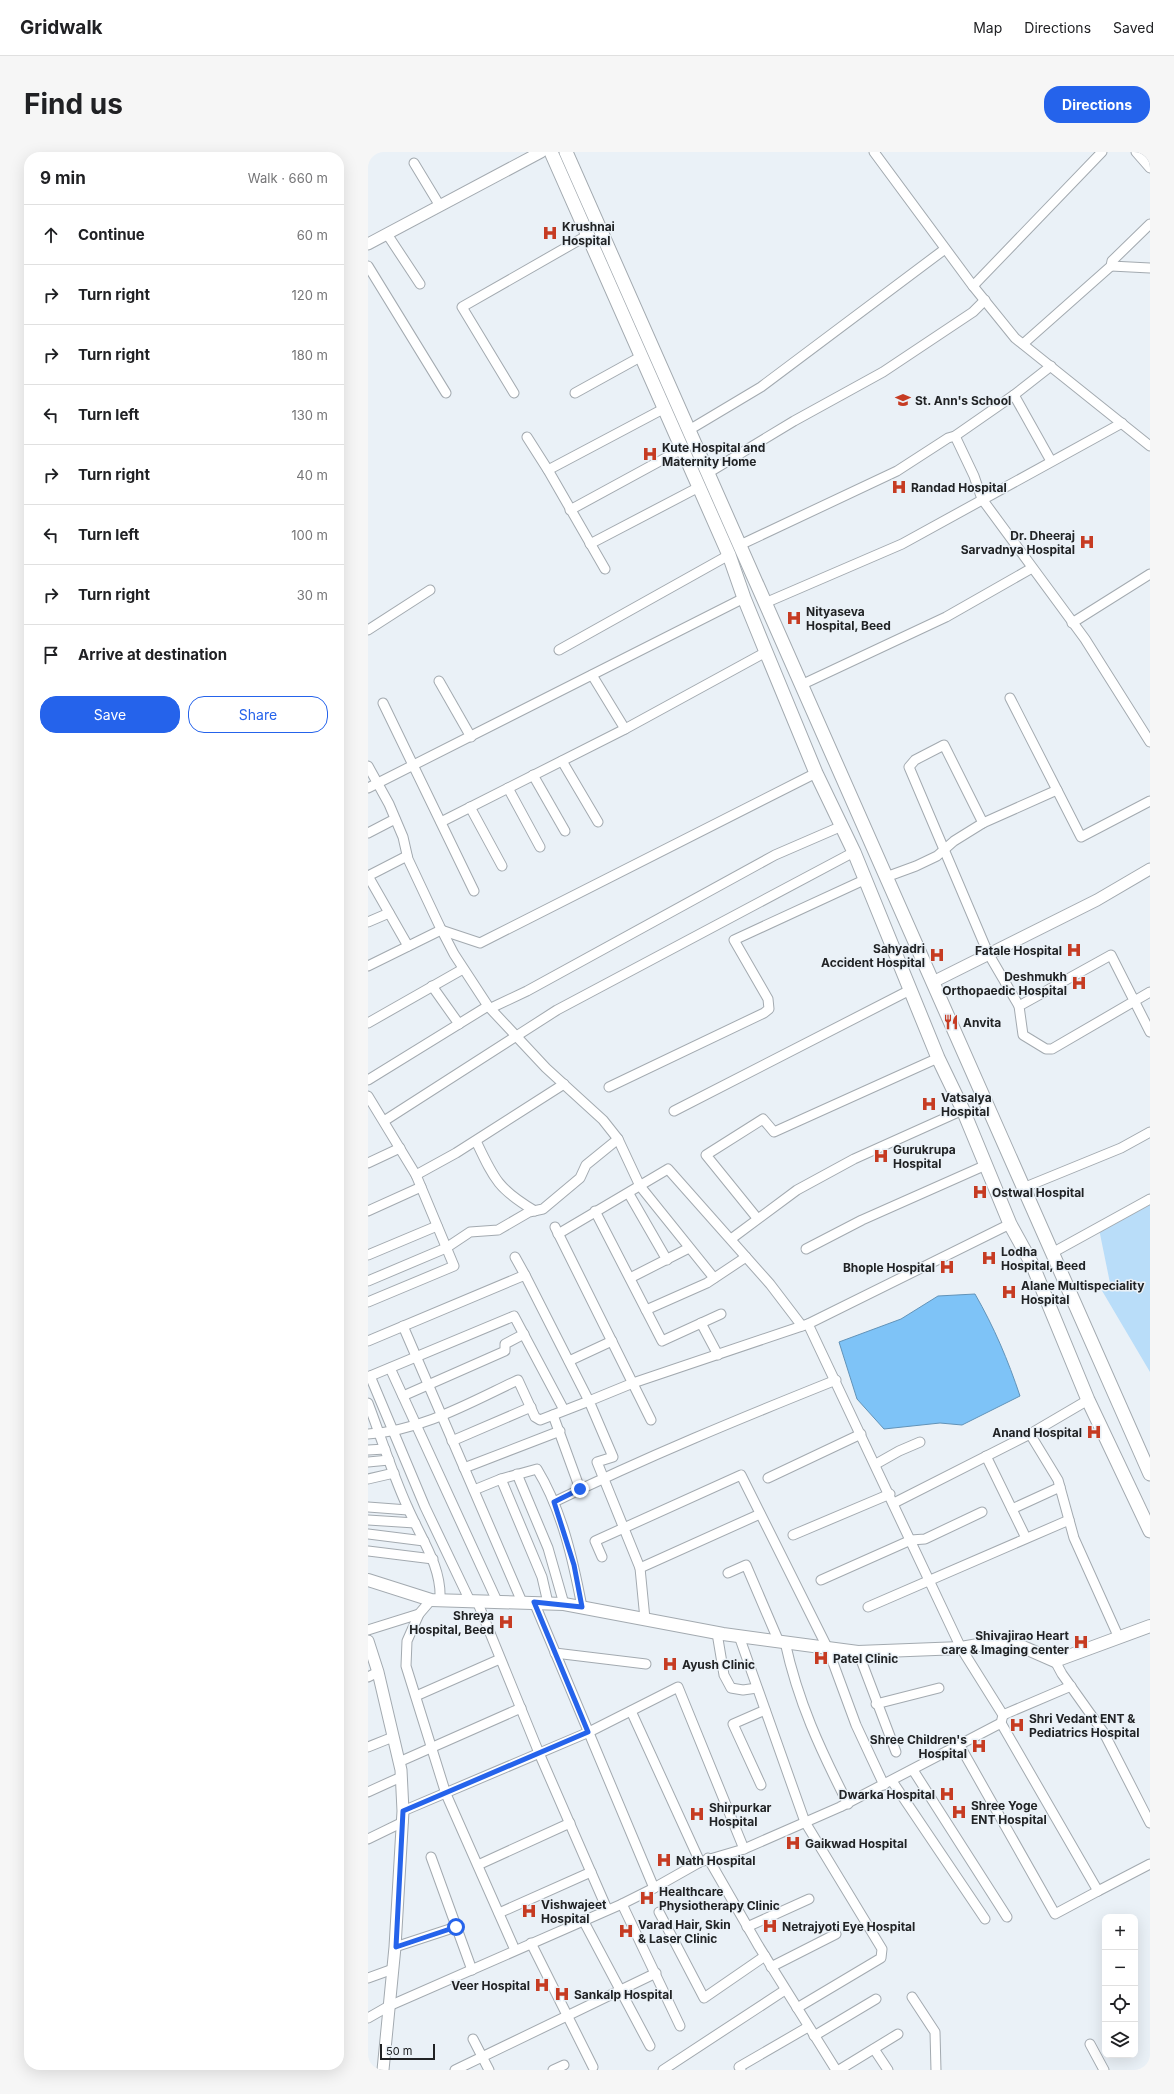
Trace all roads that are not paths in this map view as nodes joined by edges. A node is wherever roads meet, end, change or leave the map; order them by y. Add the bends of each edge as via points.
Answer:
1 (541, 152) edge
2 (551, 152) edge
3 (566, 152) edge
4 (874, 152) edge
5 (1102, 152) edge
6 (1136, 152) edge
7 (414, 163) dead end
8 (1150, 168) edge
9 (440, 206) junction
10 (1150, 224) edge
11 (387, 234) junction
12 (588, 235) junction
13 (368, 244) edge
14 (945, 249) junction
15 (368, 266) edge
16 (1111, 266) junction
17 (1150, 268) edge
18 (420, 284) dead end
19 (973, 286) junction
20 (984, 300) junction
21 (1023, 344) junction
22 (642, 356) junction
23 (1051, 366) junction
24 (446, 393) dead end
25 (514, 393) dead end
26 (575, 393) dead end
27 (1014, 395) junction
28 (665, 408) junction
29 (1122, 423) junction
30 (689, 430) junction
31 (955, 436) junction
32 (526, 437) dead end
33 (1150, 446) edge
34 (682, 448) junction
35 (1051, 461) junction
36 (548, 470) junction
37 (708, 473) junction
38 (700, 487) junction
39 (982, 499) junction
40 (570, 510) junction
41 (590, 544) junction
42 (740, 545) junction
43 (729, 555) junction
44 (1032, 568) junction
45 (605, 569) dead end
46 (1150, 574) edge
47 (430, 590) dead end
48 (744, 598) junction
49 (765, 603) junction
50 (1072, 623) junction
51 (368, 630) edge
52 (559, 650) dead end
53 (766, 652) junction
54 (592, 675) junction
55 (439, 681) dead end
56 (801, 685) junction
57 (1010, 698) dead end
58 (384, 703) dead end
59 (625, 729) junction
60 (471, 737) junction
61 (1150, 741) edge
62 (562, 761) junction
63 (368, 766) edge
64 (414, 766) junction
65 (816, 773) junction
66 (533, 775) junction
67 (377, 783) junction
68 (368, 788) edge
69 (508, 788) junction
70 (1057, 790) junction
71 (1150, 801) edge
72 (470, 807) junction
73 (395, 819) junction
74 (441, 822) junction
75 (598, 822) dead end
76 (983, 823) junction
77 (842, 826) junction
78 (565, 831) dead end
79 (368, 833) edge
80 (540, 847) dead end
81 (944, 850) junction
82 (854, 852) junction
83 (407, 856) junction
84 (502, 866) dead end
85 (1150, 869) edge
86 (886, 877) junction
87 (864, 880) junction
88 (474, 891) dead end
89 (389, 913) junction
90 (368, 922) edge
91 (441, 930) junction
92 (408, 946) junction
93 (988, 954) junction
94 (368, 966) edge
95 (463, 968) junction
96 (933, 982) junction
97 (432, 986) junction
98 (910, 990) junction
99 (1150, 992) edge
100 (1134, 1001) junction
101 (1019, 1006) junction
102 (490, 1007) junction
103 (368, 1023) edge
104 (459, 1024) junction
105 (1150, 1032) edge
106 (516, 1036) junction
107 (938, 1058) junction
108 (368, 1080) edge
109 (564, 1084) junction
110 (609, 1087) dead end
111 (368, 1096) edge
112 (963, 1110) junction
113 (674, 1111) dead end
114 (384, 1121) junction
115 (1150, 1132) edge
116 (618, 1139) junction
117 (476, 1141) junction
118 (400, 1148) junction
119 (368, 1163) edge
120 (986, 1165) junction
121 (416, 1174) junction
122 (640, 1186) junction
123 (421, 1187) junction
124 (1023, 1188) junction
125 (628, 1194) junction
126 (1150, 1199) edge
127 (368, 1211) edge
128 (535, 1211) junction
129 (595, 1211) junction
130 (757, 1218) junction
131 (1010, 1224) junction
132 (437, 1226) junction
133 (731, 1239) junction
134 (446, 1248) junction
135 (689, 1248) junction
136 (806, 1249) dead end
137 (1052, 1253) junction
138 (368, 1255) edge
139 (515, 1257) dead end
140 (746, 1257) junction
141 (667, 1260) junction
142 (525, 1275) junction
143 (630, 1278) junction
144 (714, 1278) junction
145 (368, 1281) edge
146 (368, 1302) edge
147 (646, 1310) junction
148 (721, 1314) dead end
149 (701, 1323) junction
150 (805, 1325) junction
151 (403, 1326) junction
152 (524, 1334) junction
153 (368, 1340) edge
154 (612, 1341) junction
155 (718, 1355) junction
156 (416, 1357) junction
157 (568, 1361) junction
158 (390, 1368) junction
159 (369, 1377) edge
160 (836, 1380) junction
161 (633, 1383) junction
162 (427, 1385) junction
163 (403, 1396) junction
164 (1088, 1400) junction
165 (588, 1401) junction
166 (368, 1403) edge
167 (531, 1407) junction
168 (564, 1410) junction
169 (553, 1415) junction
170 (441, 1416) junction
171 (651, 1420) dead end
172 (415, 1424) junction
173 (392, 1431) junction
174 (560, 1431) junction
175 (379, 1433) junction
176 (368, 1434) edge
177 (861, 1434) junction
178 (1030, 1434) junction
179 (452, 1441) junction
180 (920, 1442) dead end
181 (385, 1449) junction
182 (368, 1450) edge
183 (986, 1456) junction
184 (389, 1460) junction
185 (368, 1462) edge
186 (876, 1464) junction
187 (464, 1468) junction
188 (394, 1473) junction
189 (517, 1474) junction
190 (1150, 1474) edge
191 (604, 1478) junction
192 (768, 1478) dead end
193 (368, 1479) edge
194 (501, 1479) junction
195 (1060, 1487) junction
196 (580, 1489) junction
197 (474, 1490) junction
198 (890, 1494) junction
199 (554, 1502) junction
200 (894, 1503) junction
201 (368, 1507) edge
202 (1012, 1509) junction
203 (408, 1510) junction
204 (982, 1512) dead end
205 (760, 1514) junction
206 (368, 1520) edge
207 (1069, 1520) junction
208 (415, 1523) junction
209 (625, 1527) junction
210 (1150, 1531) edge
211 (368, 1534) edge
212 (793, 1535) dead end
213 (1026, 1538) junction
214 (911, 1540) junction
215 (424, 1541) junction
216 (368, 1551) edge
217 (602, 1557) dead end
218 (432, 1559) junction
219 (640, 1568) junction
220 (728, 1573) dead end
221 (368, 1580) edge
222 (820, 1580) dead end
223 (930, 1580) junction
224 (436, 1600) junction
225 (473, 1601) junction
226 (497, 1602) junction
227 (528, 1602) junction
228 (548, 1603) junction
229 (564, 1604) junction
230 (582, 1607) junction
231 (868, 1607) dead end
232 (419, 1614) junction
233 (645, 1619) junction
234 (1150, 1626) edge
235 (368, 1630) edge
236 (717, 1633) junction
237 (740, 1636) junction
238 (1119, 1638) junction
239 (368, 1641) edge
240 (782, 1642) junction
241 (961, 1648) junction
242 (828, 1649) junction
243 (858, 1652) junction
244 (555, 1653) junction
245 (500, 1659) junction
246 (1056, 1662) junction
247 (646, 1664) dead end
248 (373, 1675) edge
249 (1071, 1686) junction
250 (757, 1688) junction
251 (939, 1688) dead end
252 (416, 1696) junction
253 (876, 1704) junction
254 (521, 1708) junction
255 (765, 1710) junction
256 (631, 1711) junction
257 (1002, 1719) junction
258 (588, 1732) junction
259 (393, 1737) junction
260 (960, 1746) junction
261 (368, 1747) edge
262 (432, 1748) junction
263 (896, 1752) dead end
264 (539, 1753) junction
265 (399, 1762) junction
266 (913, 1770) junction
267 (401, 1777) junction
268 (888, 1783) junction
269 (761, 1785) dead end
270 (368, 1792) edge
271 (446, 1794) junction
272 (848, 1804) junction
273 (403, 1817) junction
274 (805, 1822) junction
275 (1150, 1823) edge
276 (570, 1824) junction
277 (368, 1839) edge
278 (744, 1849) junction
279 (431, 1857) dead end
280 (704, 1860) junction
281 (1150, 1864) edge
282 (478, 1865) junction
283 (591, 1872) junction
284 (654, 1888) junction
285 (1098, 1891) junction
286 (809, 1899) dead end
287 (622, 1904) junction
288 (607, 1909) junction
289 (659, 1912) dead end
290 (499, 1913) junction
291 (1007, 1917) dead end
292 (985, 1919) dead end
293 (583, 1920) junction
294 (456, 1927) junction
295 (747, 1927) junction
296 (836, 1934) dead end
297 (532, 1943) junction
298 (396, 1947) junction
299 (515, 1950) junction
300 (765, 1956) junction
301 (772, 1968) junction
302 (393, 1969) junction
303 (472, 1970) junction
304 (656, 1973) junction
305 (368, 1978) edge
306 (785, 1990) junction
307 (621, 1991) junction
308 (912, 1997) dead end
309 (876, 1999) dead end
310 (389, 2006) junction
311 (797, 2008) junction
312 (568, 2016) junction
313 (368, 2018) edge
314 (680, 2026) dead end
315 (808, 2027) junction
316 (898, 2034) dead end
317 (814, 2036) junction
318 (473, 2039) dead end
319 (1090, 2044) dead end
320 (650, 2046) dead end
321 (874, 2049) junction
322 (482, 2057) junction
323 (564, 2064) dead end
324 (593, 2068) dead end
325 (383, 2069) edge
326 (455, 2070) edge
327 (489, 2070) edge
328 (553, 2070) edge
329 (663, 2070) edge
330 (741, 2070) edge
331 (836, 2070) edge
332 (839, 2070) edge
333 (888, 2070) edge
334 (936, 2070) edge
335 (1104, 2070) edge

1 - 9 street
2 - 12 main road
3 - 30 main road
4 - 14 street
5 - 19 street
6 - 8 street
7 - 9 street
9 - 11 street
10 - 16 street
11 - 13 street
11 - 18 street
12 - 22 main road
12 - 25 street via 462,307
14 - 19 street
14 - 30 street via 761,387
15 - 24 street
16 - 17 street
16 - 21 street
19 - 20 street
20 - 21 street via 1015,338
20 - 37 street via 973,312 883,372 794,421
21 - 23 street
22 - 26 street
22 - 28 main road
23 - 27 street
23 - 29 street
27 - 31 street
27 - 35 street
28 - 34 main road
28 - 36 street
29 - 33 street
29 - 35 street
30 - 37 main road
31 - 39 street
31 - 42 street via 897,471
32 - 36 street
34 - 38 main road
34 - 40 street
35 - 39 street
36 - 40 street
37 - 42 main road
38 - 41 street
38 - 43 main road
39 - 44 street
39 - 49 street via 902,544
40 - 41 street
41 - 45 street
42 - 49 main road
43 - 48 main road
43 - 52 street
44 - 50 street
44 - 56 street via 946,617
46 - 50 street
47 - 51 street
48 - 53 main road
48 - 54 street
49 - 56 main road
50 - 61 street
53 - 59 street
53 - 65 main road
54 - 59 street
54 - 60 street
55 - 60 street
56 - 86 main road
57 - 70 street
58 - 64 street
59 - 62 street
60 - 64 street
62 - 66 street
62 - 75 street
63 - 67 street
64 - 67 street
64 - 74 street
65 - 77 main road
65 - 91 street via 480,943
66 - 69 street
66 - 78 street
67 - 68 street
67 - 73 street
69 - 72 street
69 - 80 street
70 - 71 street via 1081,837
70 - 76 street
72 - 74 street
72 - 84 street
73 - 79 street
73 - 83 street via 403,837
74 - 88 street
76 - 81 street
76 - 81 street via 944,745 915,760 909,767
77 - 82 main road
77 - 102 street via 775,855 528,991
81 - 86 street via 916,866
81 - 93 street
82 - 87 main road
82 - 106 street via 599,986
83 - 89 street via 368,876
83 - 91 street
85 - 93 street via 1097,900
86 - 96 main road
87 - 98 main road
87 - 110 street via 734,940 768,999 769,1009 764,1014
89 - 90 street
89 - 92 street
91 - 92 street
91 - 95 street
92 - 94 street
93 - 96 street
93 - 101 street
95 - 97 street
95 - 102 street
96 - 124 main road
97 - 103 street
97 - 104 street
98 - 107 main road
98 - 113 street
99 - 100 street
100 - 101 street via 1111,955
100 - 101 street via 1052,1049 1046,1049 1023,1035
100 - 105 street
102 - 104 street
102 - 106 street
104 - 108 street
106 - 109 street
106 - 114 street
107 - 112 main road
107 - 130 street via 774,1132 763,1120 706,1155
109 - 116 street via 603,1120
109 - 117 street
111 - 114 street
112 - 120 main road
112 - 130 street via 854,1159 797,1190
114 - 118 street
115 - 124 street via 1121,1148
116 - 122 street
116 - 128 street via 586,1165 580,1178 543,1209
117 - 121 street
117 - 128 street via 497,1182 515,1199
118 - 119 street
118 - 121 street
120 - 131 main road
120 - 136 street via 862,1220
121 - 123 street
122 - 125 street
122 - 133 street via 668,1169
122 - 135 street
123 - 127 street
123 - 132 street
124 - 137 main road
125 - 129 street
125 - 141 street
126 - 137 street
128 - 134 street via 498,1230 470,1232
129 - 143 street
129 - 154 street via 556,1231
130 - 133 street
131 - 150 street
131 - 164 main road via 1032,1264
132 - 134 street
132 - 138 street
133 - 140 street
134 - 145 street
134 - 146 street via 454,1266
135 - 141 street
135 - 144 street
137 - 190 main road
139 - 142 street
140 - 144 street
140 - 150 street
141 - 143 street
142 - 151 street
142 - 157 street
143 - 147 street
144 - 147 street
147 - 149 street via 662,1341
148 - 149 street
149 - 155 street
150 - 155 street
150 - 160 street
151 - 153 street
151 - 156 street
152 - 156 street via 514,1316
152 - 162 street via 505,1344 505,1351
152 - 168 street
154 - 157 street
154 - 161 street
155 - 161 street
156 - 158 street
156 - 162 street
157 - 165 street
158 - 159 street
158 - 163 street
159 - 173 street
160 - 177 street
160 - 191 street via 740,1418
161 - 165 street
161 - 171 street
162 - 163 street
162 - 170 street
163 - 172 street
164 - 178 street
164 - 210 main road
165 - 168 street
165 - 191 street via 613,1457 597,1462
166 - 175 street
167 - 169 street via 535,1417 540,1420
167 - 170 street via 518,1380
167 - 179 street
168 - 169 street
169 - 174 street
170 - 172 street
170 - 179 street
172 - 173 street
172 - 226 street
173 - 175 street
173 - 225 street via 425,1508
174 - 187 street
174 - 196 street
175 - 176 street
175 - 181 street
177 - 186 street
177 - 192 street
178 - 183 street
178 - 195 street
179 - 187 street
180 - 186 street
181 - 182 street
181 - 184 street
183 - 200 street
183 - 202 street
184 - 185 street
184 - 188 street
186 - 198 street
187 - 197 street
188 - 193 street
188 - 203 street
189 - 194 street
189 - 199 street via 537,1468
189 - 229 street via 548,1548
191 - 196 street
191 - 209 street
194 - 197 street
194 - 228 street via 542,1577
195 - 202 street
195 - 207 street
196 - 199 street
197 - 227 street
198 - 200 street
198 - 212 street
199 - 230 street via 574,1565
200 - 214 street
201 - 203 street
202 - 213 street
203 - 208 street
204 - 214 street via 924,1539
205 - 209 street via 741,1475
205 - 219 street
205 - 242 street
206 - 208 street
207 - 213 street
207 - 238 street via 1074,1538
208 - 215 street
209 - 217 street via 595,1541
209 - 219 street
211 - 215 street
213 - 223 street
214 - 222 street
214 - 223 street
215 - 218 street
216 - 218 street
218 - 224 street via 441,1586
219 - 233 street
220 - 240 street via 746,1565
221 - 224 main road
223 - 231 street
223 - 241 street
224 - 225 main road
224 - 232 street
225 - 226 main road
225 - 245 street
226 - 227 main road
227 - 228 main road
227 - 244 street
228 - 229 main road
229 - 230 main road
230 - 233 main road
232 - 235 street
232 - 252 street via 407,1641 406,1666
233 - 236 main road
234 - 238 main road
236 - 237 main road
236 - 250 street via 724,1675 731,1688
237 - 240 main road
237 - 250 street
238 - 246 main road
239 - 248 street
240 - 242 main road
240 - 272 street via 810,1725
241 - 243 main road
241 - 246 main road via 1007,1640
241 - 257 street
242 - 243 main road
242 - 268 street via 856,1725
243 - 253 street
244 - 247 street
244 - 258 street
245 - 252 street
245 - 254 street
246 - 249 street
248 - 259 street
249 - 257 street
249 - 275 street via 1104,1733
250 - 255 street
251 - 253 street
252 - 262 street
253 - 263 street
254 - 262 street
254 - 264 street
255 - 269 street via 732,1724
255 - 274 street
256 - 258 street
256 - 278 street via 678,1688
256 - 280 street
257 - 260 street
257 - 285 street
258 - 264 street
258 - 284 street
259 - 261 street
259 - 265 street
260 - 266 street
260 - 285 street via 1055,1914
262 - 265 street
262 - 271 street
264 - 271 street
264 - 276 street
265 - 267 street
266 - 268 street
266 - 291 street
267 - 270 street
267 - 273 street
268 - 272 street
268 - 292 street
271 - 273 street
271 - 282 street
272 - 274 street
273 - 277 street
273 - 298 street
274 - 278 street
274 - 311 street via 882,1949 881,1958
276 - 282 street
276 - 283 street
278 - 280 street
279 - 294 street
280 - 284 street
280 - 295 street
281 - 285 street
282 - 290 street
283 - 288 street
283 - 290 street
284 - 287 street
286 - 295 street
287 - 288 street
287 - 304 street
288 - 293 street
289 - 300 street via 704,1998
290 - 299 street
293 - 297 street
293 - 307 street
294 - 298 street
294 - 303 street
295 - 300 street
296 - 301 street
297 - 299 street
297 - 312 street
298 - 302 street
299 - 303 street
300 - 301 street
301 - 306 street
302 - 305 street
302 - 310 street
303 - 310 street
304 - 307 street
304 - 314 street
306 - 311 street
306 - 329 street
307 - 312 street
307 - 320 street
308 - 334 street via 935,2032
309 - 317 street
310 - 313 street
310 - 325 street
311 - 315 street
312 - 322 street
312 - 324 street
315 - 317 street
315 - 330 street via 739,2067
316 - 321 street
317 - 331 street
318 - 322 street
319 - 335 street
321 - 332 street
321 - 333 street
322 - 326 street
322 - 327 street
323 - 328 street

